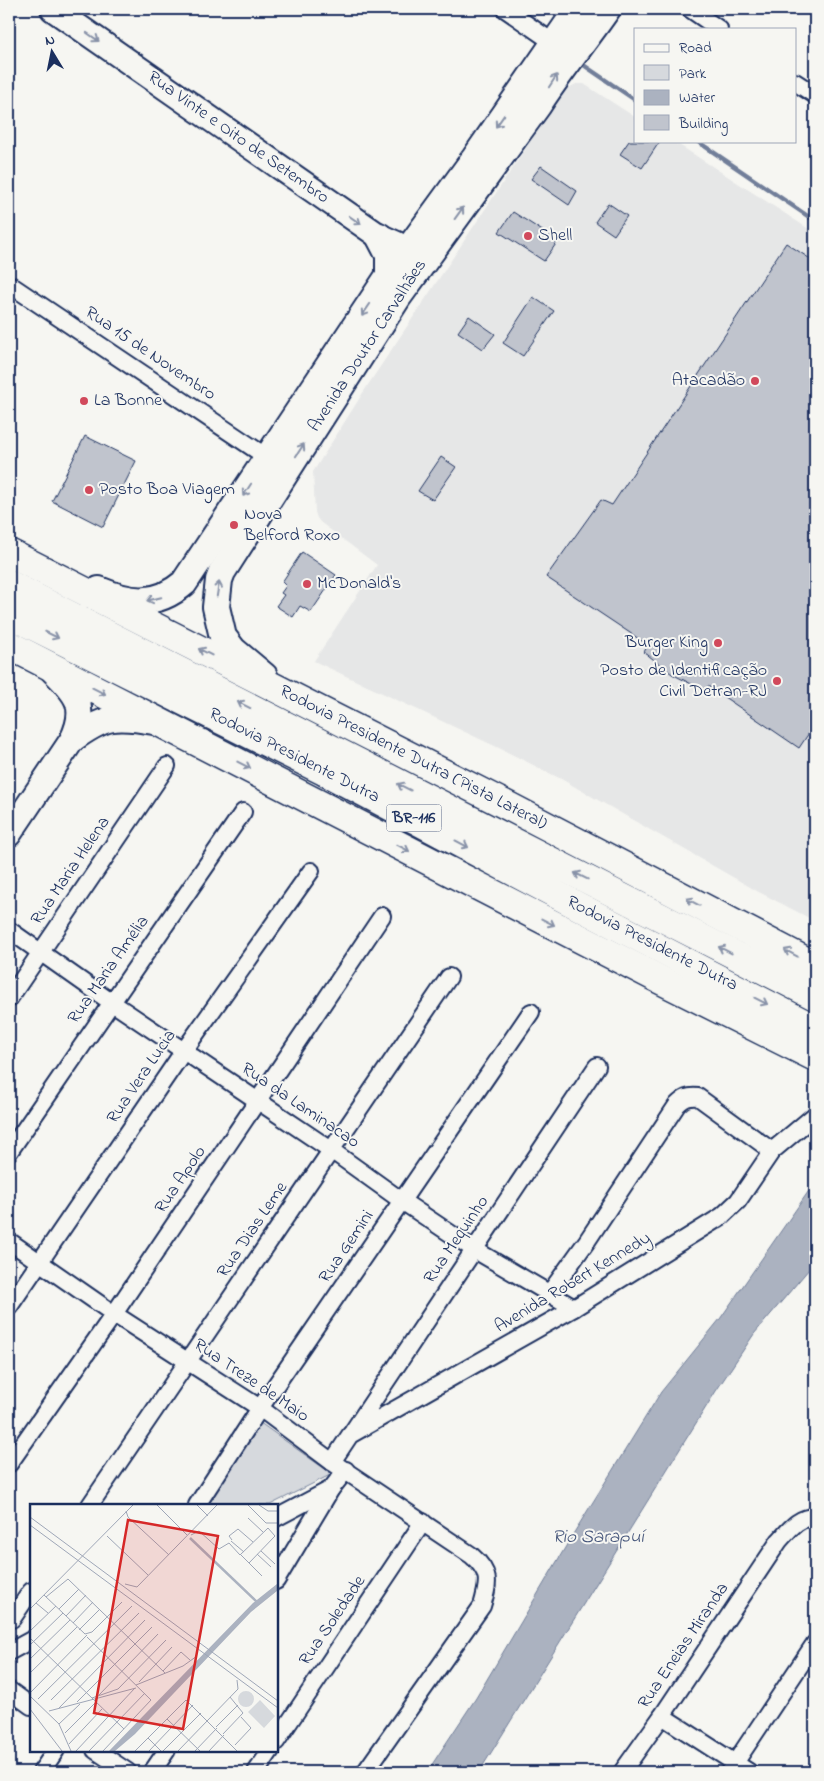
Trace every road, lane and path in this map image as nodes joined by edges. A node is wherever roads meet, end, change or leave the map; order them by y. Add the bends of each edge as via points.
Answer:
1 (53, 9) edge
2 (505, 9) edge
3 (578, 9) edge
4 (607, 9) edge
5 (616, 9) edge
6 (690, 9) edge
7 (718, 28) edge
8 (589, 36) junction
9 (554, 43) junction
10 (796, 83) edge
11 (815, 95) edge
12 (379, 236) junction
13 (420, 250) junction
14 (389, 275) junction
15 (9, 284) edge
16 (268, 458) junction
17 (9, 553) edge
18 (192, 572) junction
19 (48, 573) junction
20 (9, 584) edge
21 (9, 614) edge
22 (223, 637) junction
23 (9, 645) edge
24 (42, 662) junction
25 (280, 690) junction
26 (162, 723) junction
27 (72, 740) junction
28 (167, 766) dead end
29 (243, 812) dead end
30 (9, 834) edge
31 (311, 871) dead end
32 (382, 916) dead end
33 (9, 930) edge
34 (41, 952) junction
35 (815, 966) edge
36 (449, 977) dead end
37 (815, 996) edge
38 (9, 999) edge
39 (111, 1002) junction
40 (530, 1012) dead end
41 (815, 1029) edge
42 (183, 1052) junction
43 (815, 1057) edge
44 (597, 1066) dead end
45 (258, 1101) junction
46 (815, 1115) edge
47 (331, 1150) junction
48 (772, 1151) junction
49 (9, 1152) edge
50 (402, 1201) junction
51 (9, 1241) edge
52 (475, 1250) junction
53 (40, 1263) junction
54 (549, 1294) junction
55 (9, 1307) edge
56 (574, 1308) junction
57 (114, 1314) junction
58 (187, 1362) junction
59 (260, 1408) junction
60 (350, 1435) junction
61 (9, 1464) edge
62 (339, 1466) junction
63 (331, 1489) junction
64 (91, 1504) edge
65 (198, 1504) edge
66 (278, 1517) edge
67 (815, 1517) edge
68 (423, 1522) junction
69 (278, 1578) edge
70 (30, 1592) edge
71 (30, 1610) edge
72 (10, 1620) edge
73 (30, 1641) edge
74 (815, 1643) edge
75 (9, 1652) edge
76 (9, 1690) edge
77 (30, 1705) edge
78 (662, 1716) junction
79 (278, 1739) edge
80 (55, 1751) edge
81 (96, 1751) edge
82 (166, 1751) edge
83 (270, 1751) edge
84 (738, 1769) edge
85 (41, 1772) edge
86 (128, 1772) edge
87 (152, 1772) edge
88 (256, 1772) edge
89 (365, 1772) edge
90 (622, 1772) edge

1 -> 12 main road, Rua Vinte e Oito de Setembro
2 - 9 street
3 - 9 main road
4 - 8 main road, Avenida Doutor Carvalhães
5 - 8 street
6 - 7 street
13 -> 8 main road, Avenida Doutor Carvalhães via 538,105 557,75
9 -> 13 main road via 475,158
10 - 11 street
12 - 13 main road, Rua Vinte e Oito de Setembro
12 - 14 main road via 389,255
13 - 14 main road
22 -> 13 main road, Avenida Doutor Carvalhães via 216,607 222,572 398,297
14 -> 16 main road
15 - 16 street, Rua 15 de Novembro
16 -> 18 main road
17 - 19 highway, Rodovia Presidente Dutra (Pista Lateral)
18 -> 19 main road via 175,591 144,601 119,598
18 - 22 main road via 205,618
25 -> 19 highway, Rodovia Presidente Dutra (Pista Lateral)
37 -> 20 highway, Rodovia Presidente Dutra / BR-116
21 -> 41 highway, Rodovia Presidente Dutra / BR-116 via 324,771
22 - 25 main road, Avenida Doutor Carvalhães via 233,650
23 - 24 highway, BR-116
24 -> 26 highway, BR-116
24 - 27 main road via 70,687 78,702 79,719
35 -> 25 highway, Rodovia Presidente Dutra (Pista Lateral)
26 - 27 main road via 124,718 106,720
26 -> 43 highway, BR-116
27 - 30 main road
28 - 34 street, Rua Maria Helena
29 - 39 street, Rua Maria Amélia
31 - 42 street, Rua Vera Lucia
32 - 45 street, Rua Apolo
33 - 34 street, Rua da Laminacao
34 - 38 street, Rua Maria Helena
34 - 39 street, Rua da Laminacao
36 - 47 street, Rua Dias Leme
39 - 42 street, Rua da Laminacao
39 - 49 street, Rua Maria Amélia
40 - 50 street, Rua Gemini
42 - 45 street, Rua da Laminacao
42 - 53 street, Rua Vera Lucia
44 - 52 street, Rua Mequinho
45 - 47 street, Rua da Laminacao
45 - 57 street, Rua Apolo
46 - 48 street, Avenida Robert Kennedy
47 - 50 street, Rua da Laminacao
47 - 58 street, Rua Dias Leme
48 - 54 street via 698,1097 682,1099
48 - 56 street, Avenida Robert Kennedy via 738,1201 722,1216
50 - 52 street, Rua da Laminacao
50 - 59 street, Rua Gemini
51 - 53 street, Rua Treze de Maio
52 - 54 street, Rua da Laminacao
52 - 60 street, Rua Mequinho
53 - 55 street, Rua Vera Lucia
53 - 57 street, Rua Treze de Maio
54 - 56 street, Rua da Laminacao
56 - 60 street, Avenida Robert Kennedy
57 - 58 street, Rua Treze de Maio
57 - 61 street, Rua Apolo
58 - 59 street, Rua Treze de Maio
58 - 64 street, Rua Dias Leme
59 - 62 street, Rua Treze de Maio
59 - 65 street, Rua Gemini
60 - 62 street, Avenida Robert Kennedy
62 - 63 street, Avenida Robert Kennedy
62 - 68 street, Rua Treze de Maio
63 - 66 street
63 - 69 street, Avenida Robert Kennedy
67 - 78 street, Rua Eneias Miranda via 805,1517 779,1541
68 - 79 street, Rua Soledade
68 - 89 street, Rua Treze de Maio via 482,1564 488,1587 482,1606
70 - 72 street
71 - 72 street
73 - 75 street
74 - 84 street
76 - 77 street
78 - 84 street
78 - 90 street, Rua Eneias Miranda
80 - 85 street
81 - 86 street
82 - 87 street
83 - 88 street

